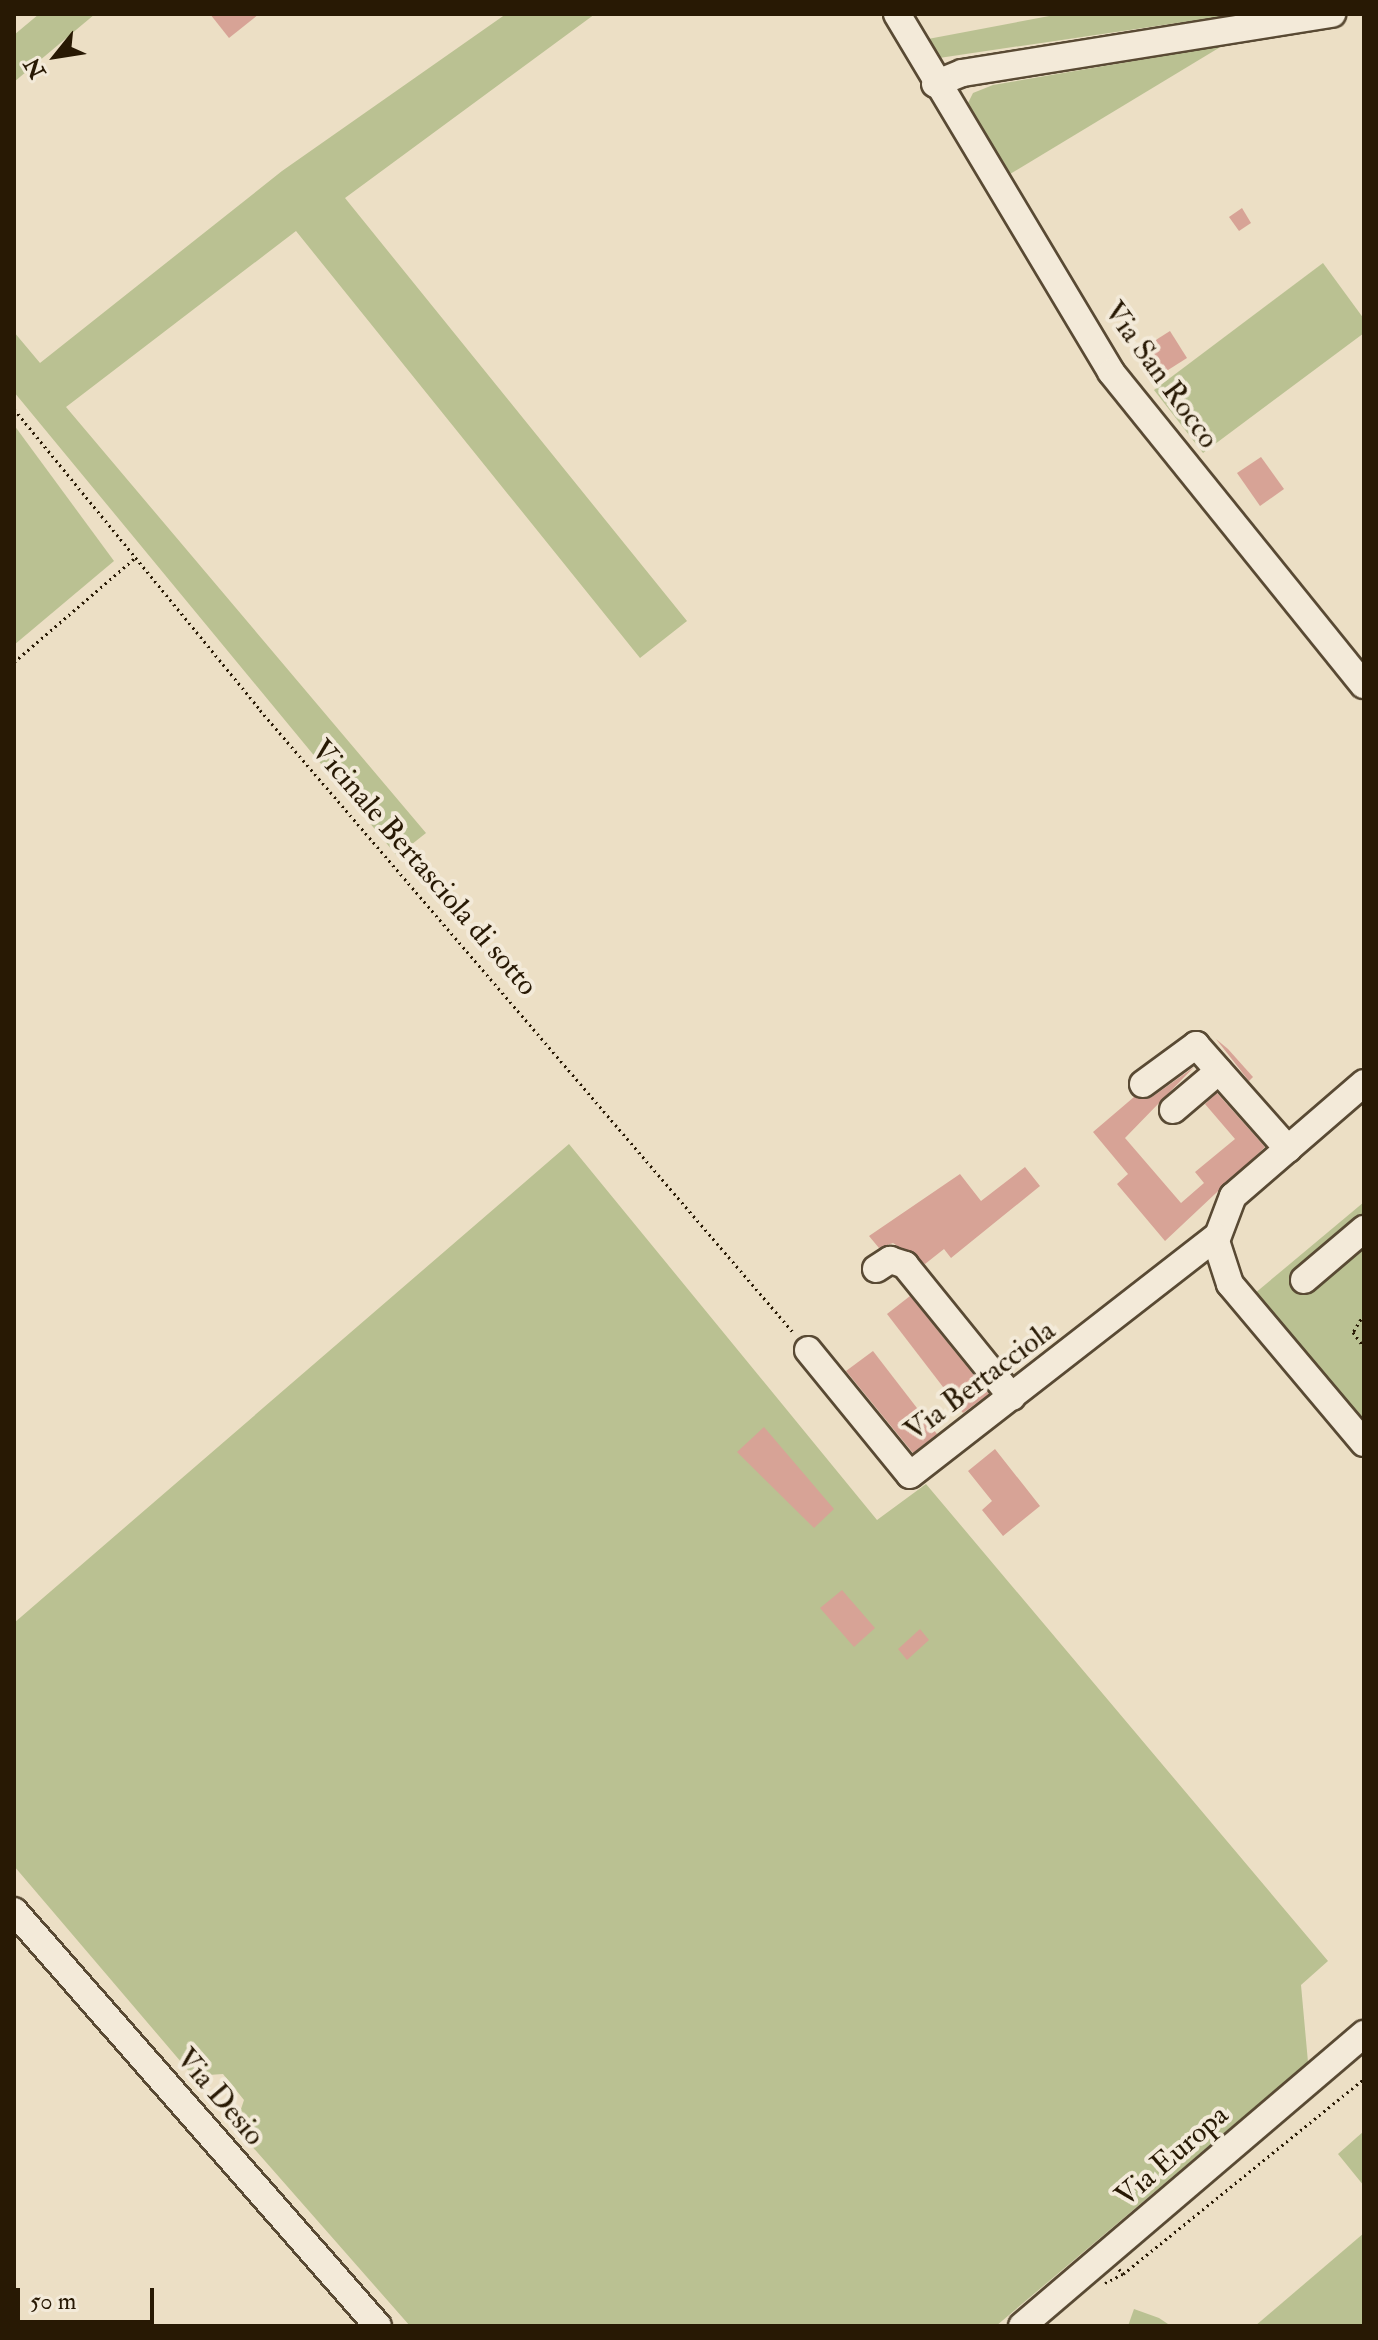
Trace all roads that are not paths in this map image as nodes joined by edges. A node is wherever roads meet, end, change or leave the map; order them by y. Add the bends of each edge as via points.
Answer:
1 (897, 14) edge
2 (1332, 14) edge
3 (935, 84) junction
4 (1364, 685) edge
5 (1219, 1071) junction
6 (1364, 1083) edge
7 (1143, 1084) dead end
8 (1173, 1110) dead end
9 (1294, 1144) junction
10 (1364, 1229) edge
11 (1216, 1237) junction
12 (876, 1269) dead end
13 (1304, 1280) dead end
14 (808, 1350) road end
15 (1012, 1397) junction
16 (1364, 1443) edge
17 (14, 1911) edge
18 (1364, 2034) edge
19 (378, 2326) edge
20 (1022, 2326) edge

1 - 3 street, Via San Rocco
2 - 3 street via 962,73
3 - 4 street, Via San Rocco via 1111,372
5 - 7 street via 1192,1045
5 - 8 street
5 - 9 street
6 - 9 street
9 - 11 street, Via Bertacciola via 1233,1196
10 - 13 street
11 - 15 street, Via Bertacciola
11 - 16 street via 1230,1284
12 - 15 street via 890,1260 905,1265
14 - 15 street, Via Bertacciola via 910,1475
17 - 19 street, Via Desio
18 - 20 street, Via Europa

